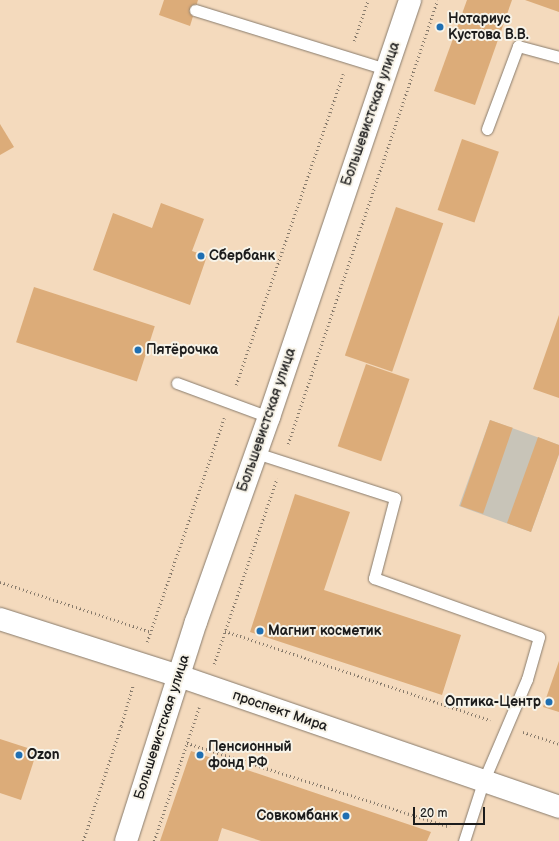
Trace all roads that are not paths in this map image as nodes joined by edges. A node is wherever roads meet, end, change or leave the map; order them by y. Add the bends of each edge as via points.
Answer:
1 (410, 0) edge
2 (195, 10) dead end
3 (559, 57) edge
4 (386, 68) junction
5 (487, 129) dead end
6 (177, 383) dead end
7 (269, 417) junction
8 (256, 453) junction
9 (0, 619) edge
10 (179, 676) junction
11 (483, 782) junction
12 (559, 807) edge
13 (465, 837) edge
14 (126, 841) edge

1 - 4 street, Большевистская улица
2 - 4 lane
3 - 5 lane via 518,46
4 - 7 street, Большевистская улица
6 - 7 lane
7 - 8 street, Большевистская улица
8 - 10 street, Большевистская улица
8 - 11 lane via 395,498 374,578 539,637 527,679
9 - 10 street, проспект Мира
10 - 11 street, проспект Мира
10 - 14 street, Большевистская улица
11 - 12 street, проспект Мира
11 - 13 lane

